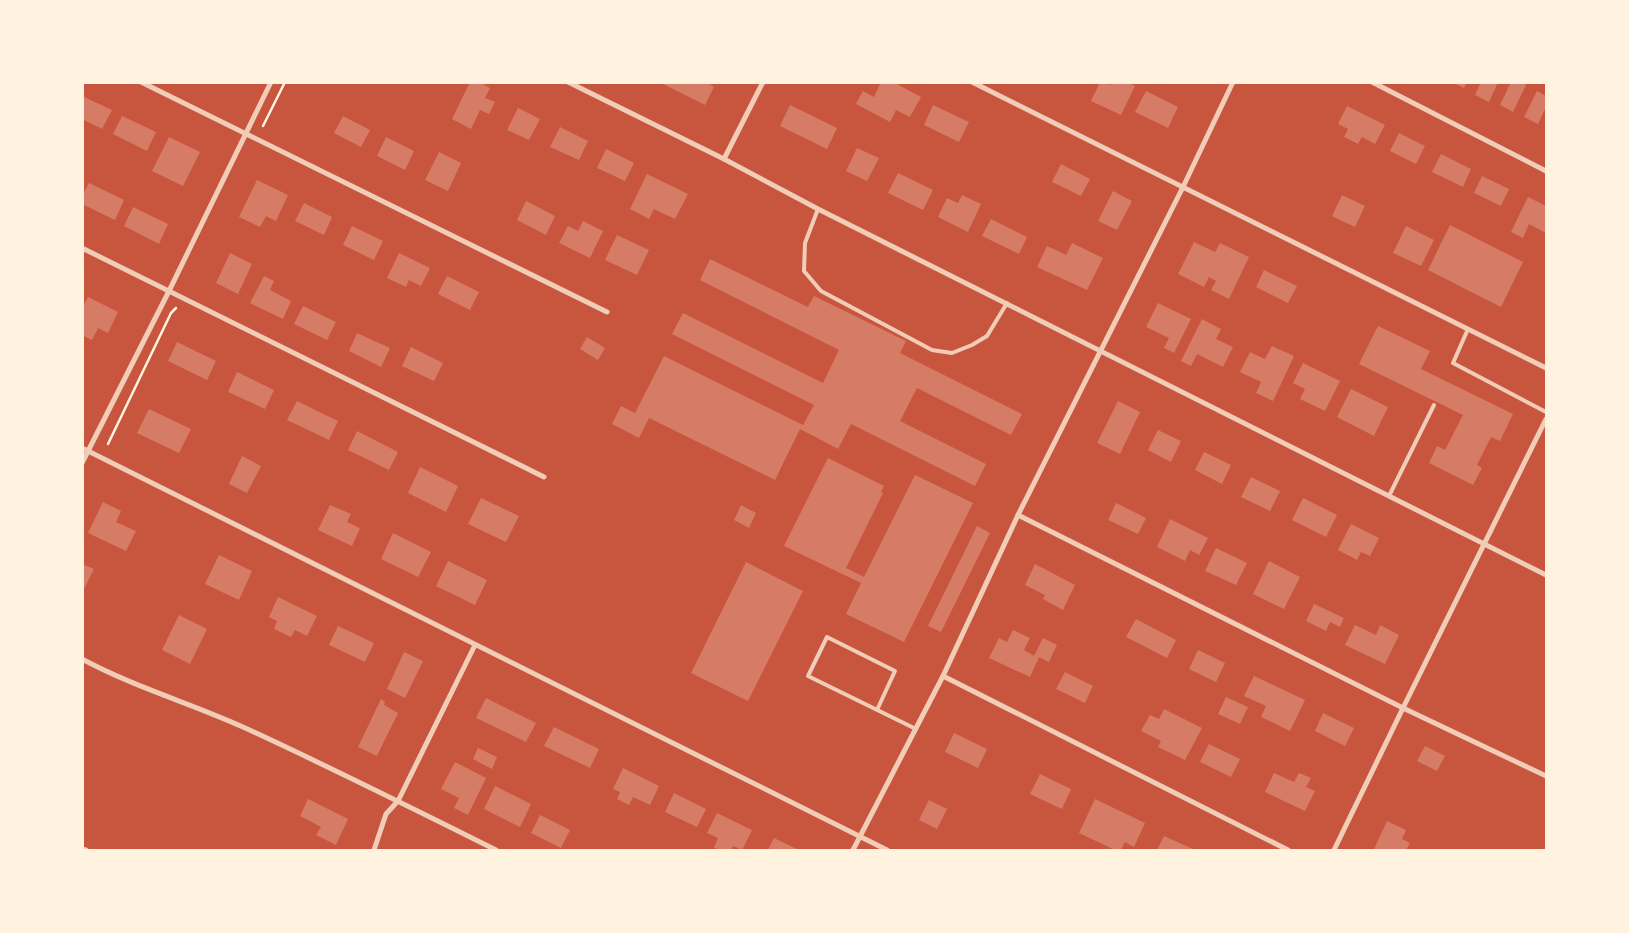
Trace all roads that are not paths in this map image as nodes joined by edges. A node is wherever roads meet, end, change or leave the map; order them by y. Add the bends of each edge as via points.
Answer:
1 (141, 82) edge
2 (271, 82) edge
3 (568, 82) edge
4 (763, 82) edge
5 (972, 82) edge
6 (1233, 82) edge
7 (1372, 82) edge
8 (246, 135) junction
9 (724, 159) junction
10 (1546, 171) edge
11 (1183, 186) junction
12 (818, 209) junction
13 (82, 248) edge
14 (169, 291) junction
15 (1007, 303) junction
16 (607, 312) dead end
17 (1468, 329) junction
18 (1100, 350) junction
19 (1546, 368) edge
20 (1434, 405) dead end
21 (1546, 412) edge
22 (1546, 419) edge
23 (82, 448) edge
24 (89, 451) junction
25 (82, 463) edge
26 (544, 477) dead end
27 (1389, 496) junction
28 (1018, 514) junction
29 (1485, 546) junction
30 (1546, 575) edge
31 (475, 645) junction
32 (82, 659) edge
33 (943, 676) junction
34 (1403, 708) junction
35 (877, 710) junction
36 (916, 729) junction
37 (1546, 776) edge
38 (398, 801) junction
39 (860, 837) junction
40 (374, 850) edge
41 (496, 850) edge
42 (853, 850) edge
43 (887, 850) edge
44 (1288, 850) edge
45 (1334, 850) edge

1 - 8 street
2 - 8 street
3 - 9 street
4 - 9 street
5 - 11 street
6 - 11 street
7 - 10 street
8 - 14 street
8 - 16 street
9 - 12 street
11 - 17 street
11 - 18 street
12 - 15 street
12 - 15 lane via 805,243 804,271 821,291 932,350 952,353 972,345 986,336
13 - 14 street
14 - 24 street
14 - 26 street
15 - 18 street
17 - 19 street
17 - 21 lane via 1453,362
18 - 27 street
18 - 28 street
20 - 27 lane
22 - 29 street
23 - 24 street
24 - 25 street
24 - 31 street
27 - 29 street
28 - 33 street
28 - 34 street
29 - 30 street
29 - 34 street
31 - 38 street
31 - 39 street
32 - 38 street via 242,727
33 - 36 street
33 - 44 street
34 - 37 street
34 - 45 street
35 - 35 lane via 895,671 827,637 808,676
35 - 36 lane
36 - 39 street
38 - 40 street via 386,814
38 - 41 street
39 - 42 street
39 - 43 street

